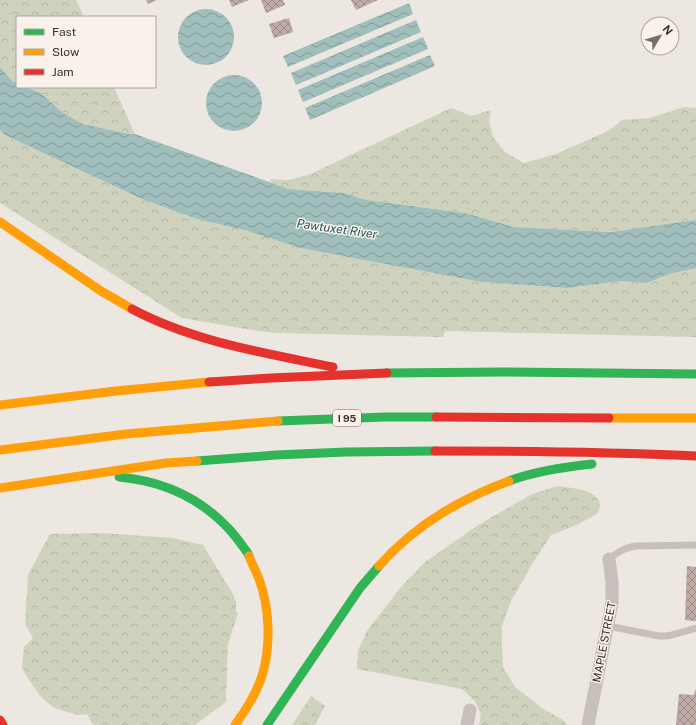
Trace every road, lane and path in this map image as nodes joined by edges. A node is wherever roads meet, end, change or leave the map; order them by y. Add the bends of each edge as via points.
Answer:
1 (0, 222) edge
2 (367, 374) junction
3 (696, 374) edge
4 (0, 405) edge
5 (696, 418) edge
6 (0, 450) edge
7 (684, 456) junction
8 (696, 456) edge
9 (70, 478) junction
10 (0, 488) edge
11 (696, 545) edge
12 (609, 560) joint
13 (608, 626) junction
14 (696, 628) edge
15 (470, 710) dead end
16 (0, 720) edge
17 (3, 725) edge
18 (235, 725) edge
19 (267, 725) edge
20 (467, 725) edge
21 (588, 725) edge

1 - 2 highway via 122,304 151,319 192,335 222,343
2 - 3 highway
2 - 4 highway via 200,383
5 - 6 highway, I 95 via 384,417 302,420 177,428
7 - 8 highway
7 - 9 highway via 524,451 346,452 166,463
7 - 19 highway via 546,470 522,476 455,505 410,536 376,569 360,588
9 - 10 highway
9 - 18 highway via 133,479 175,490 200,503 224,522 238,539 261,582 269,634 264,669 258,686
11 - 12 lane via 628,547
12 - 13 street, MAPLE STREET via 613,592
13 - 14 lane via 659,636
13 - 21 street, MAPLE STREET
15 - 20 street
16 - 17 highway

